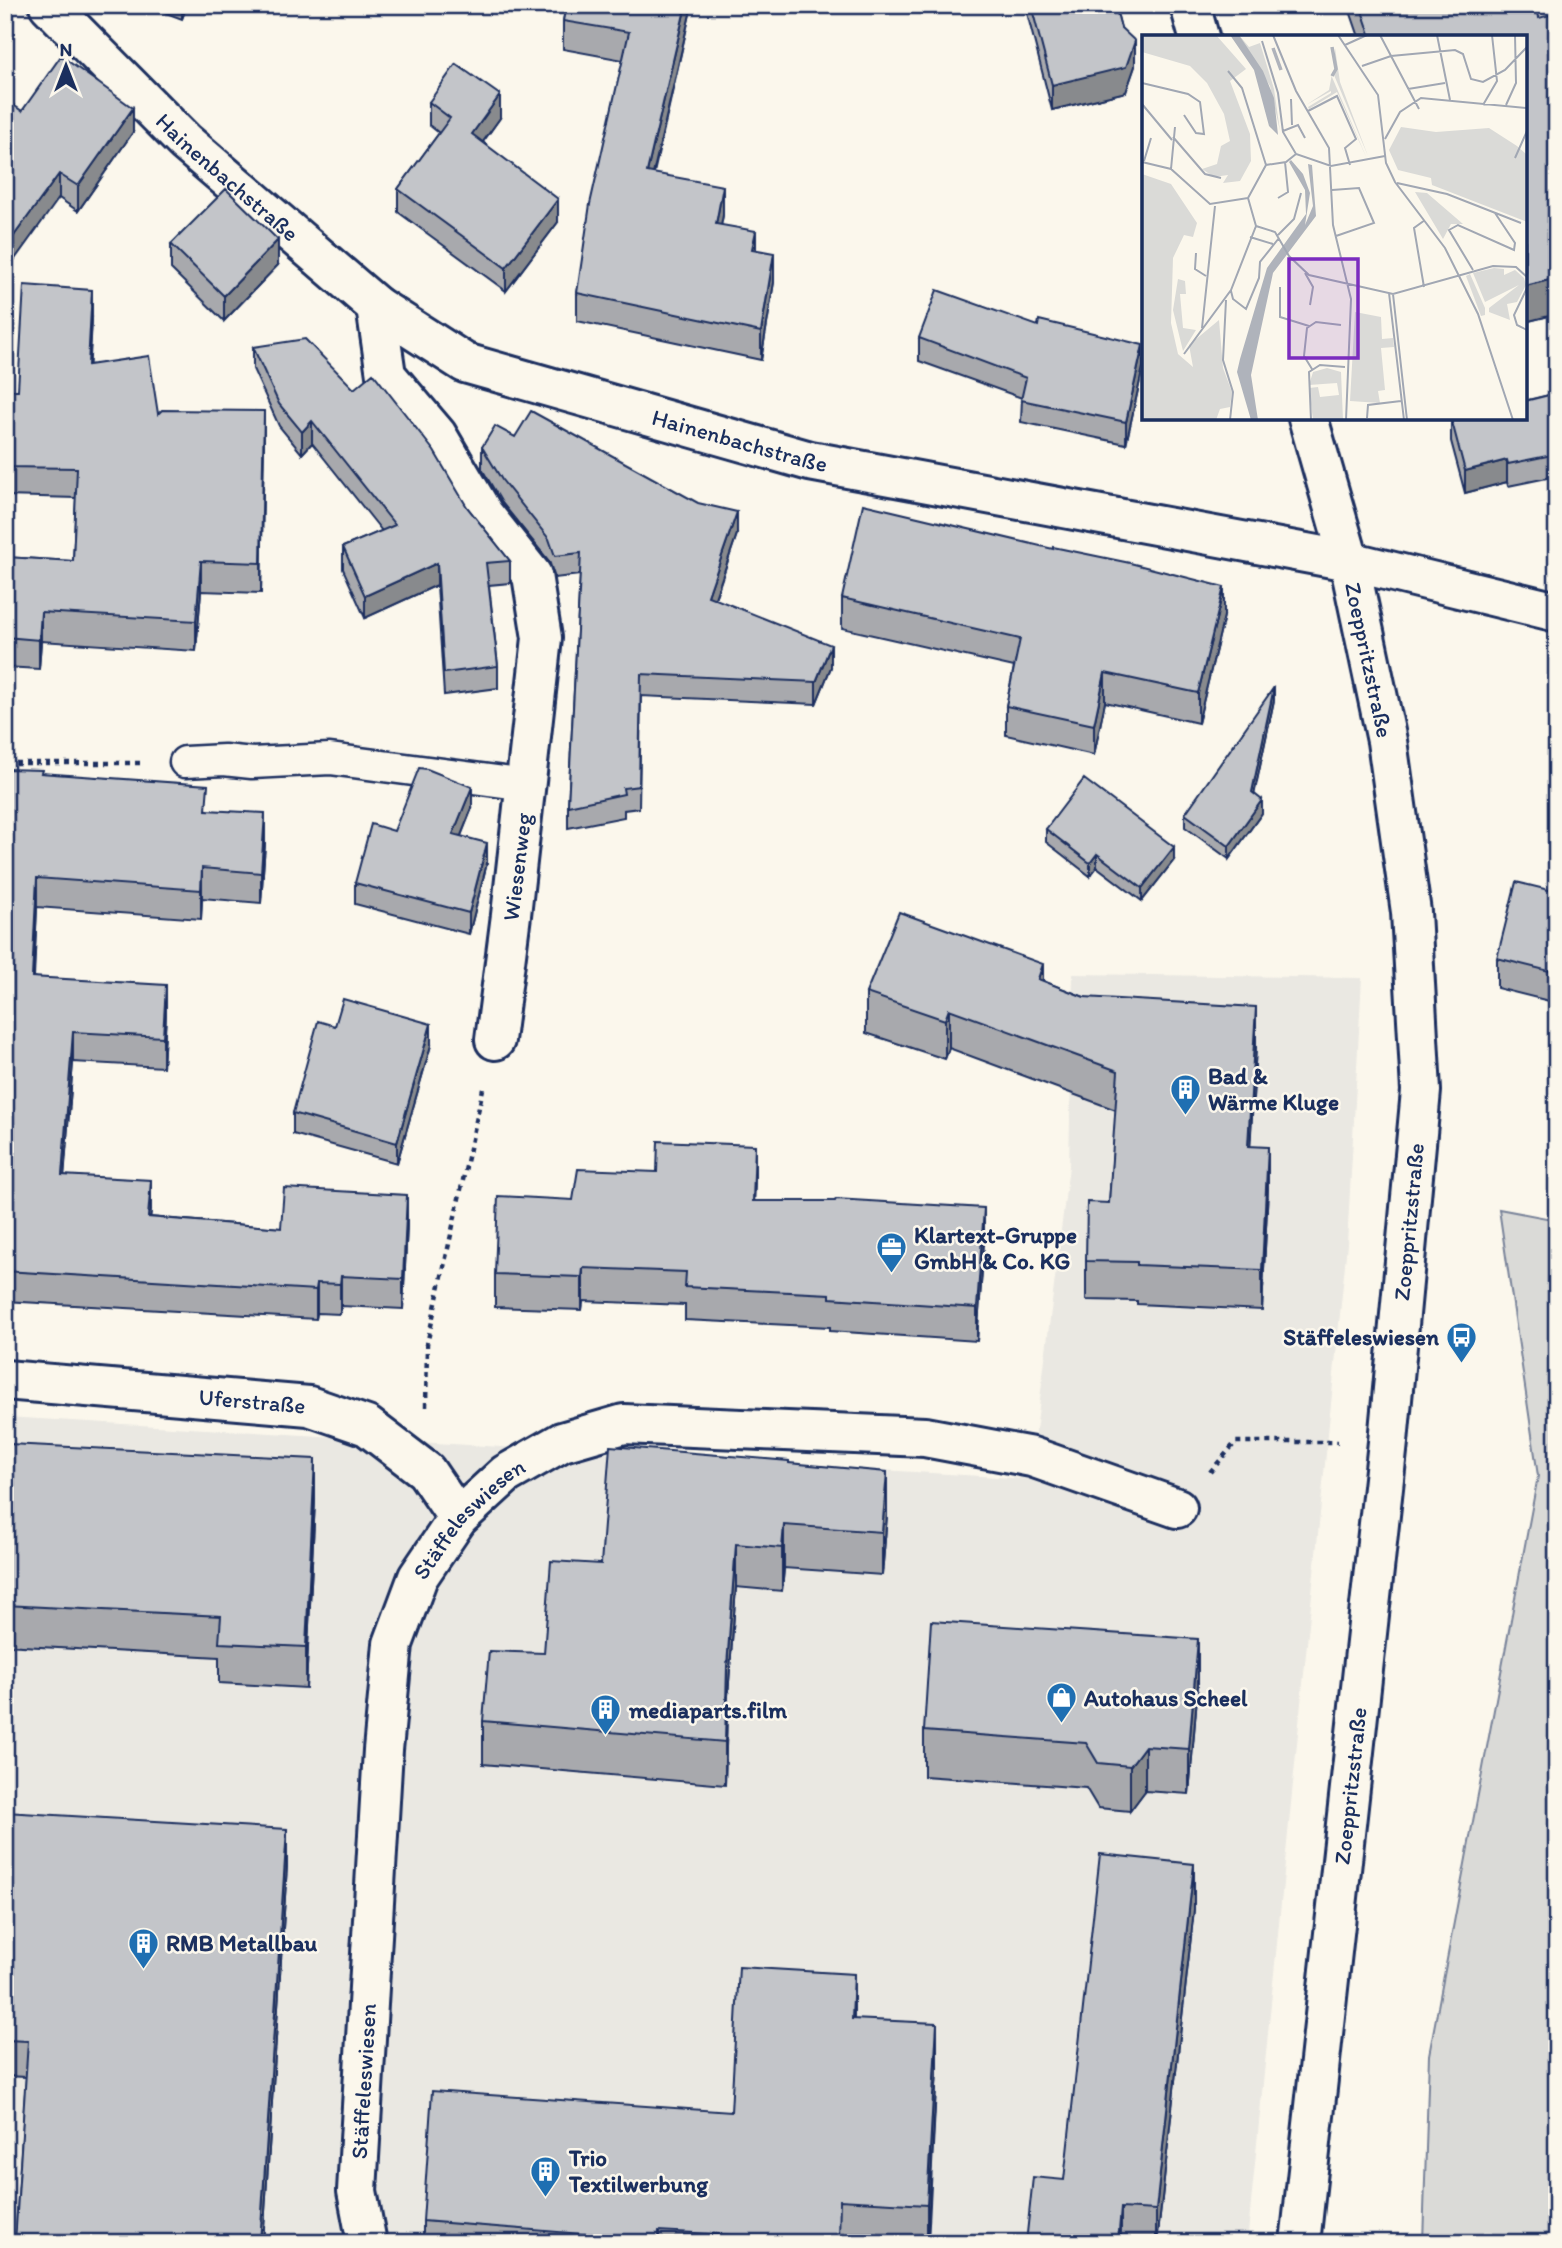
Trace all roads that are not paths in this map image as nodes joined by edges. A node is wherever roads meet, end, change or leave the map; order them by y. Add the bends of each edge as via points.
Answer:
1 (49, 5) edge
2 (1190, 5) edge
3 (1198, 35) edge
4 (376, 306) junction
5 (1309, 420) edge
6 (1349, 561) junction
7 (1557, 612) edge
8 (185, 762) road end
9 (526, 785) junction
10 (495, 1040) road end
11 (5, 1380) edge
12 (1177, 1508) road end
13 (458, 1518) junction
14 (367, 2243) edge
15 (1300, 2243) edge

1 - 4 street, Hainenbachstraße via 185,142
2 - 3 street
4 - 6 street, Hainenbachstraße via 465,363 810,461
4 - 9 street, Wiesenweg via 386,375 437,435 484,515 532,575 542,638
5 - 6 street, Zoeppritzstraße
6 - 7 street, Hainenbachstraße
6 - 15 street, Zoeppritzstraße via 1387,741 1412,912 1421,1091 1388,1441
8 - 9 lane via 330,759
9 - 10 street, Wiesenweg
11 - 13 street, Uferstraße via 309,1406 367,1426 426,1471
12 - 13 street, Stäffeleswiesen via 1032,1457 926,1437 624,1424 562,1443 506,1474
13 - 14 street, Stäffeleswiesen via 418,1577 393,1644 357,2190

